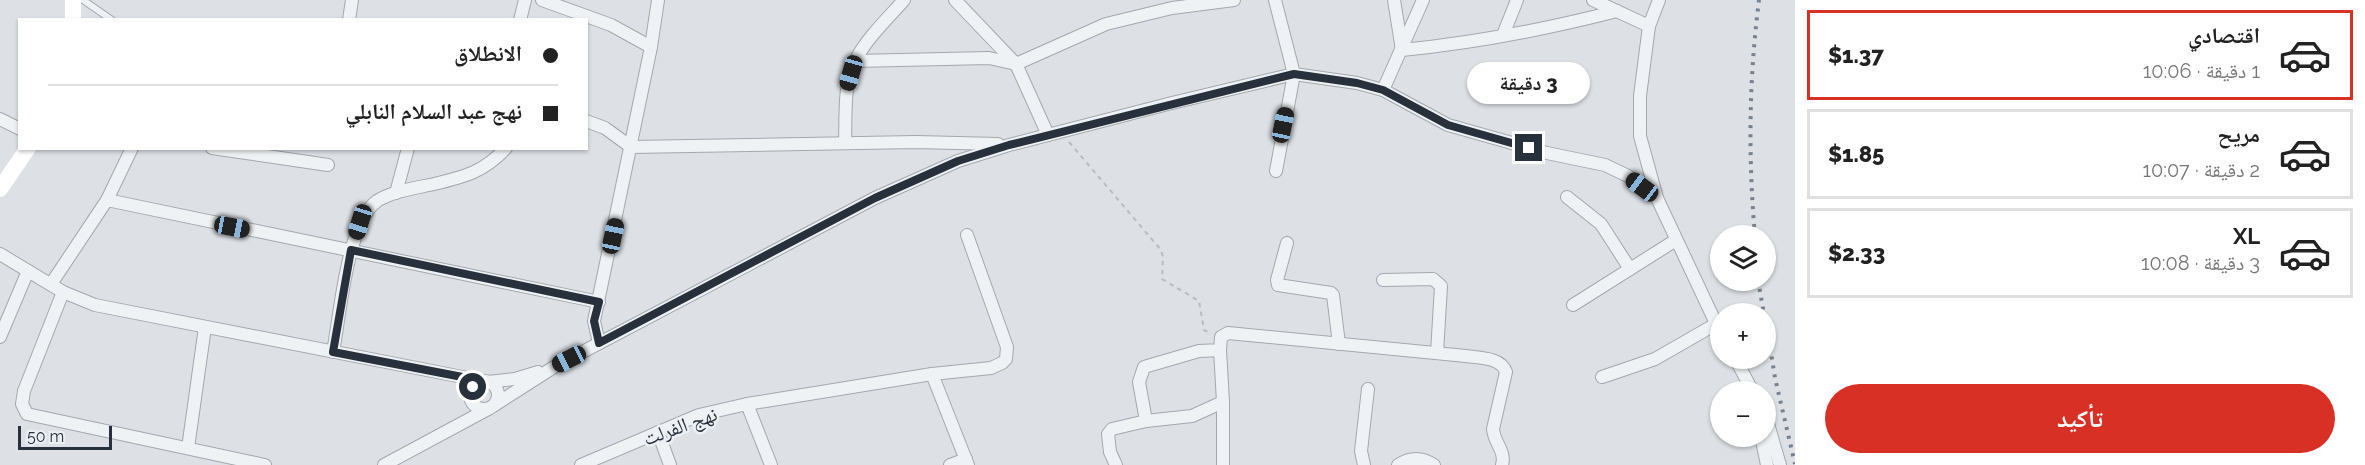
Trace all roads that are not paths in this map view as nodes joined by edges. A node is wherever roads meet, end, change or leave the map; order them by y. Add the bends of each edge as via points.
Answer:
1 (73, 0) edge
2 (83, 0) edge
3 (352, 0) edge
4 (525, 0) edge
5 (542, 0) edge
6 (658, 0) edge
7 (904, 0) edge
8 (955, 0) edge
9 (1234, 0) edge
10 (1275, 0) edge
11 (1394, 0) edge
12 (1423, 0) edge
13 (1517, 0) edge
14 (1593, 0) edge
15 (1659, 0) edge
16 (1171, 4) edge
17 (1617, 11) junction
18 (73, 18) edge
19 (109, 18) edge
20 (349, 18) edge
21 (520, 18) edge
22 (1649, 26) junction
23 (1503, 35) junction
24 (651, 47) junction
25 (1402, 50) junction
26 (855, 61) junction
27 (1016, 64) junction
28 (1294, 74) junction
29 (1383, 90) junction
30 (0, 119) edge
31 (588, 122) edge
32 (18, 128) edge
33 (1054, 133) junction
34 (845, 143) junction
35 (1009, 145) junction
36 (631, 147) junction
37 (27, 150) edge
38 (131, 150) edge
39 (226, 150) edge
40 (407, 150) edge
41 (504, 150) edge
42 (328, 165) dead end
43 (1276, 171) dead end
44 (0, 189) edge
45 (396, 193) junction
46 (1567, 197) dead end
47 (1657, 198) junction
48 (107, 200) junction
49 (967, 235) dead end
50 (1676, 240) junction
51 (1287, 243) dead end
52 (351, 250) junction
53 (0, 254) edge
54 (1630, 269) junction
55 (28, 271) junction
56 (1383, 280) dead end
57 (51, 284) junction
58 (63, 292) junction
59 (599, 302) junction
60 (1572, 305) dead end
61 (1710, 311) edge
62 (205, 327) junction
63 (1710, 332) edge
64 (0, 337) edge
65 (599, 343) junction
66 (1221, 344) junction
67 (1339, 344) junction
68 (333, 352) junction
69 (1437, 353) junction
70 (554, 367) junction
71 (432, 372) junction
72 (932, 374) junction
73 (1602, 377) dead end
74 (485, 381) junction
75 (1368, 389) dead end
76 (470, 396) junction
77 (1223, 402) junction
78 (747, 404) junction
79 (491, 407) junction
80 (1146, 421) junction
81 (452, 430) junction
82 (658, 432) junction
83 (1763, 447) edge
84 (1776, 447) edge
85 (188, 448) junction
86 (967, 462) edge
87 (265, 465) edge
88 (384, 465) edge
89 (581, 465) edge
90 (670, 465) edge
91 (771, 465) edge
92 (950, 465) edge
93 (1116, 465) edge
94 (1223, 465) edge
95 (1364, 465) edge
96 (1398, 465) edge
97 (1434, 465) edge
98 (1502, 465) edge
99 (1767, 465) edge
100 (1780, 465) edge

1 - 18 main road
2 - 19 lane
3 - 20 street
4 - 21 street
5 - 24 street via 611,25
6 - 24 street
7 - 26 street
8 - 27 street
9 - 16 street
10 - 28 street
11 - 25 street
12 - 25 street
13 - 23 street
14 - 17 street
15 - 22 street
16 - 27 street via 1106,24
17 - 22 street
17 - 23 street
22 - 47 street via 1640,96 1640,136
23 - 25 street
24 - 36 street
25 - 29 street
26 - 27 street via 989,58
26 - 34 street via 848,85
27 - 33 street
28 - 29 street
28 - 33 street
28 - 43 street
29 - 47 street via 1448,125 1617,169
30 - 32 street
31 - 36 street via 605,128
33 - 35 street
34 - 35 street
34 - 36 street
35 - 65 street via 958,161 875,198
36 - 59 street
37 - 44 main road
38 - 48 street
39 - 42 street
40 - 45 street
41 - 45 street via 489,165 473,173
45 - 52 street via 377,201 368,211
46 - 54 street via 1601,224
47 - 50 street
48 - 52 street
48 - 57 street
49 - 72 street, نهج الفرلت via 1008,356 991,368
50 - 54 street
50 - 61 street
51 - 67 street via 1276,280 1278,285 1331,293
52 - 59 street
52 - 68 street
53 - 55 street
54 - 60 street
55 - 57 street
55 - 64 street
56 - 69 street via 1438,281 1441,286
57 - 58 street
58 - 62 street via 95,306
58 - 85 street via 22,397 24,411
59 - 65 street via 594,321
62 - 68 street
62 - 85 street
63 - 73 street via 1655,359
65 - 70 street
66 - 67 street via 1228,333
66 - 77 street
66 - 80 street via 1144,367 1139,382
67 - 69 street
68 - 71 street
69 - 98 street via 1491,359 1505,368 1492,429 1503,454
70 - 74 street via 515,379
70 - 79 street
71 - 74 street
71 - 76 street
72 - 78 street, نهج الفرلت
72 - 86 street
74 - 76 street via 473,387
74 - 79 street via 497,390 498,399
75 - 95 street via 1361,451
76 - 79 street via 476,406
76 - 81 street via 463,417
77 - 80 street via 1192,416
77 - 94 street
78 - 82 street, نهج الفرلت via 699,415
78 - 91 street
79 - 81 street
80 - 93 street via 1112,429 1108,434
81 - 88 street
82 - 89 street, نهج الفرلت
82 - 90 street
83 - 99 street
84 - 100 street
85 - 87 street
86 - 92 street
96 - 97 street via 1418,458

